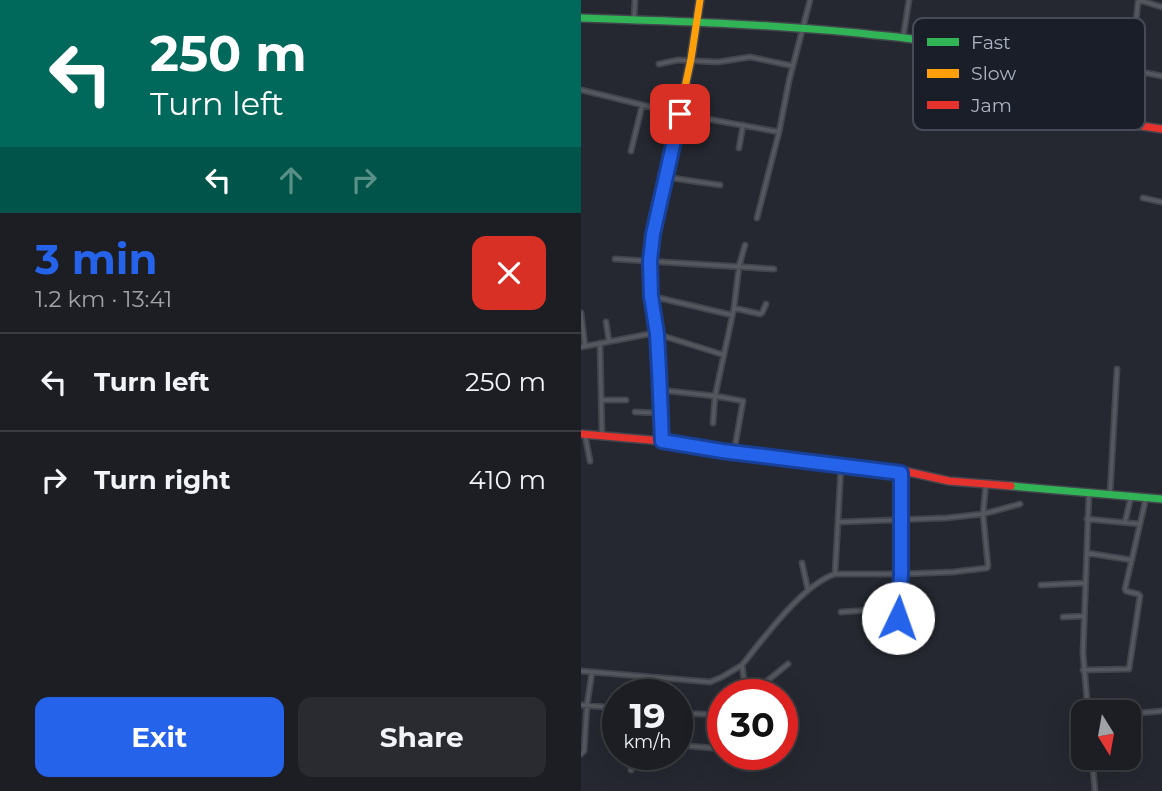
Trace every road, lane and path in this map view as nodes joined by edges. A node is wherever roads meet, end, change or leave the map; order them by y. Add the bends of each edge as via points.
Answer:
1 (635, 0) edge
2 (700, 0) edge
3 (810, 0) edge
4 (909, 0) edge
5 (1162, 7) edge
6 (581, 18) edge
7 (1136, 18) edge
8 (634, 21) junction
9 (696, 22) junction
10 (803, 29) junction
11 (903, 38) junction
12 (913, 39) edge
13 (691, 59) junction
14 (659, 64) dead end
15 (793, 66) junction
16 (581, 90) edge
17 (642, 106) junction
18 (680, 114) junction
19 (743, 125) junction
20 (779, 132) junction
21 (739, 148) dead end
22 (631, 151) dead end
23 (666, 177) junction
24 (720, 185) dead end
25 (1143, 198) dead end
26 (1162, 202) edge
27 (757, 218) dead end
28 (745, 245) dead end
29 (615, 259) dead end
30 (650, 261) junction
31 (739, 266) junction
32 (774, 269) dead end
33 (651, 296) junction
34 (767, 304) dead end
35 (734, 308) junction
36 (581, 313) edge
37 (732, 315) junction
38 (606, 322) dead end
39 (657, 334) junction
40 (609, 341) junction
41 (600, 343) junction
42 (583, 346) edge
43 (724, 355) junction
44 (1117, 369) dead end
45 (660, 390) junction
46 (715, 396) junction
47 (602, 400) junction
48 (626, 400) dead end
49 (635, 412) dead end
50 (661, 413) junction
51 (713, 423) dead end
52 (583, 435) edge
53 (603, 436) junction
54 (662, 441) junction
55 (734, 452) junction
56 (590, 461) dead end
57 (841, 466) junction
58 (901, 473) junction
59 (986, 483) junction
60 (1089, 492) junction
61 (1110, 494) junction
62 (1131, 497) junction
63 (1146, 498) junction
64 (1162, 499) edge
65 (1020, 503) dead end
66 (983, 514) junction
67 (1087, 519) junction
68 (900, 520) junction
69 (838, 522) junction
70 (1125, 522) junction
71 (1140, 524) junction
72 (1087, 553) junction
73 (1132, 560) junction
74 (802, 564) dead end
75 (835, 574) junction
76 (901, 574) junction
77 (1085, 583) junction
78 (1041, 585) dead end
79 (808, 590) junction
80 (898, 608) junction
81 (841, 612) dead end
82 (1084, 616) junction
83 (1063, 617) dead end
84 (898, 618) dead end
85 (787, 664) dead end
86 (742, 665) junction
87 (1083, 670) junction
88 (581, 671) edge
89 (592, 672) junction
90 (643, 677) joint
91 (744, 679) edge
92 (769, 679) edge
93 (1087, 700) edge
94 (581, 705) edge
95 (587, 705) junction
96 (602, 706) edge
97 (1162, 711) edge
98 (1141, 713) edge
99 (581, 754) edge
100 (1093, 770) edge
101 (1095, 791) edge

1 - 8 street
2 - 9 street
3 - 10 street
4 - 11 street
5 - 7 street via 1138,2
6 - 8 street
8 - 9 street
9 - 10 street
9 - 13 street
10 - 11 street
10 - 15 street
11 - 12 street
13 - 14 street
13 - 15 street via 718,62 750,57
13 - 18 street
15 - 20 street
16 - 17 street
17 - 18 street
17 - 22 street
18 - 19 street
18 - 23 street
19 - 20 street
19 - 21 street
20 - 27 street
23 - 24 street
23 - 30 street
25 - 26 street
28 - 31 street
29 - 30 street
30 - 31 street
30 - 33 street
31 - 32 street
31 - 35 street
33 - 37 street
33 - 39 street
34 - 35 street via 761,314
35 - 37 street
36 - 42 street
37 - 43 street
38 - 40 street
39 - 40 street
39 - 43 street
39 - 45 street
40 - 41 street
41 - 42 street
41 - 47 street
43 - 46 street
44 - 61 street
45 - 46 street
45 - 50 street
46 - 51 street
46 - 55 street via 744,402
47 - 48 street
47 - 53 street
49 - 50 street
50 - 54 street
52 - 53 street
52 - 56 street
53 - 54 street
54 - 55 street
55 - 57 street
57 - 58 street
57 - 69 street
58 - 59 street
58 - 68 street
59 - 60 street
59 - 66 street
60 - 61 street
60 - 67 street
61 - 62 street
62 - 63 street
62 - 70 street
63 - 64 street
63 - 71 street
65 - 66 street
66 - 68 street
66 - 76 street via 987,568
67 - 70 street
67 - 72 street
68 - 69 street
68 - 76 street
69 - 75 street
70 - 71 street
71 - 73 street
72 - 73 street
72 - 77 street
73 - 87 street via 1125,590 1140,596 1129,669
74 - 79 street
75 - 76 street
75 - 79 street
76 - 80 street
77 - 78 street
77 - 82 street
79 - 86 street
80 - 81 street
80 - 84 street
82 - 83 street
82 - 87 street
85 - 92 street
86 - 90 street via 710,682
86 - 91 street
87 - 93 street
88 - 89 street
89 - 90 street
89 - 95 street
94 - 95 street
95 - 96 street
95 - 99 street
97 - 98 street
100 - 101 street

